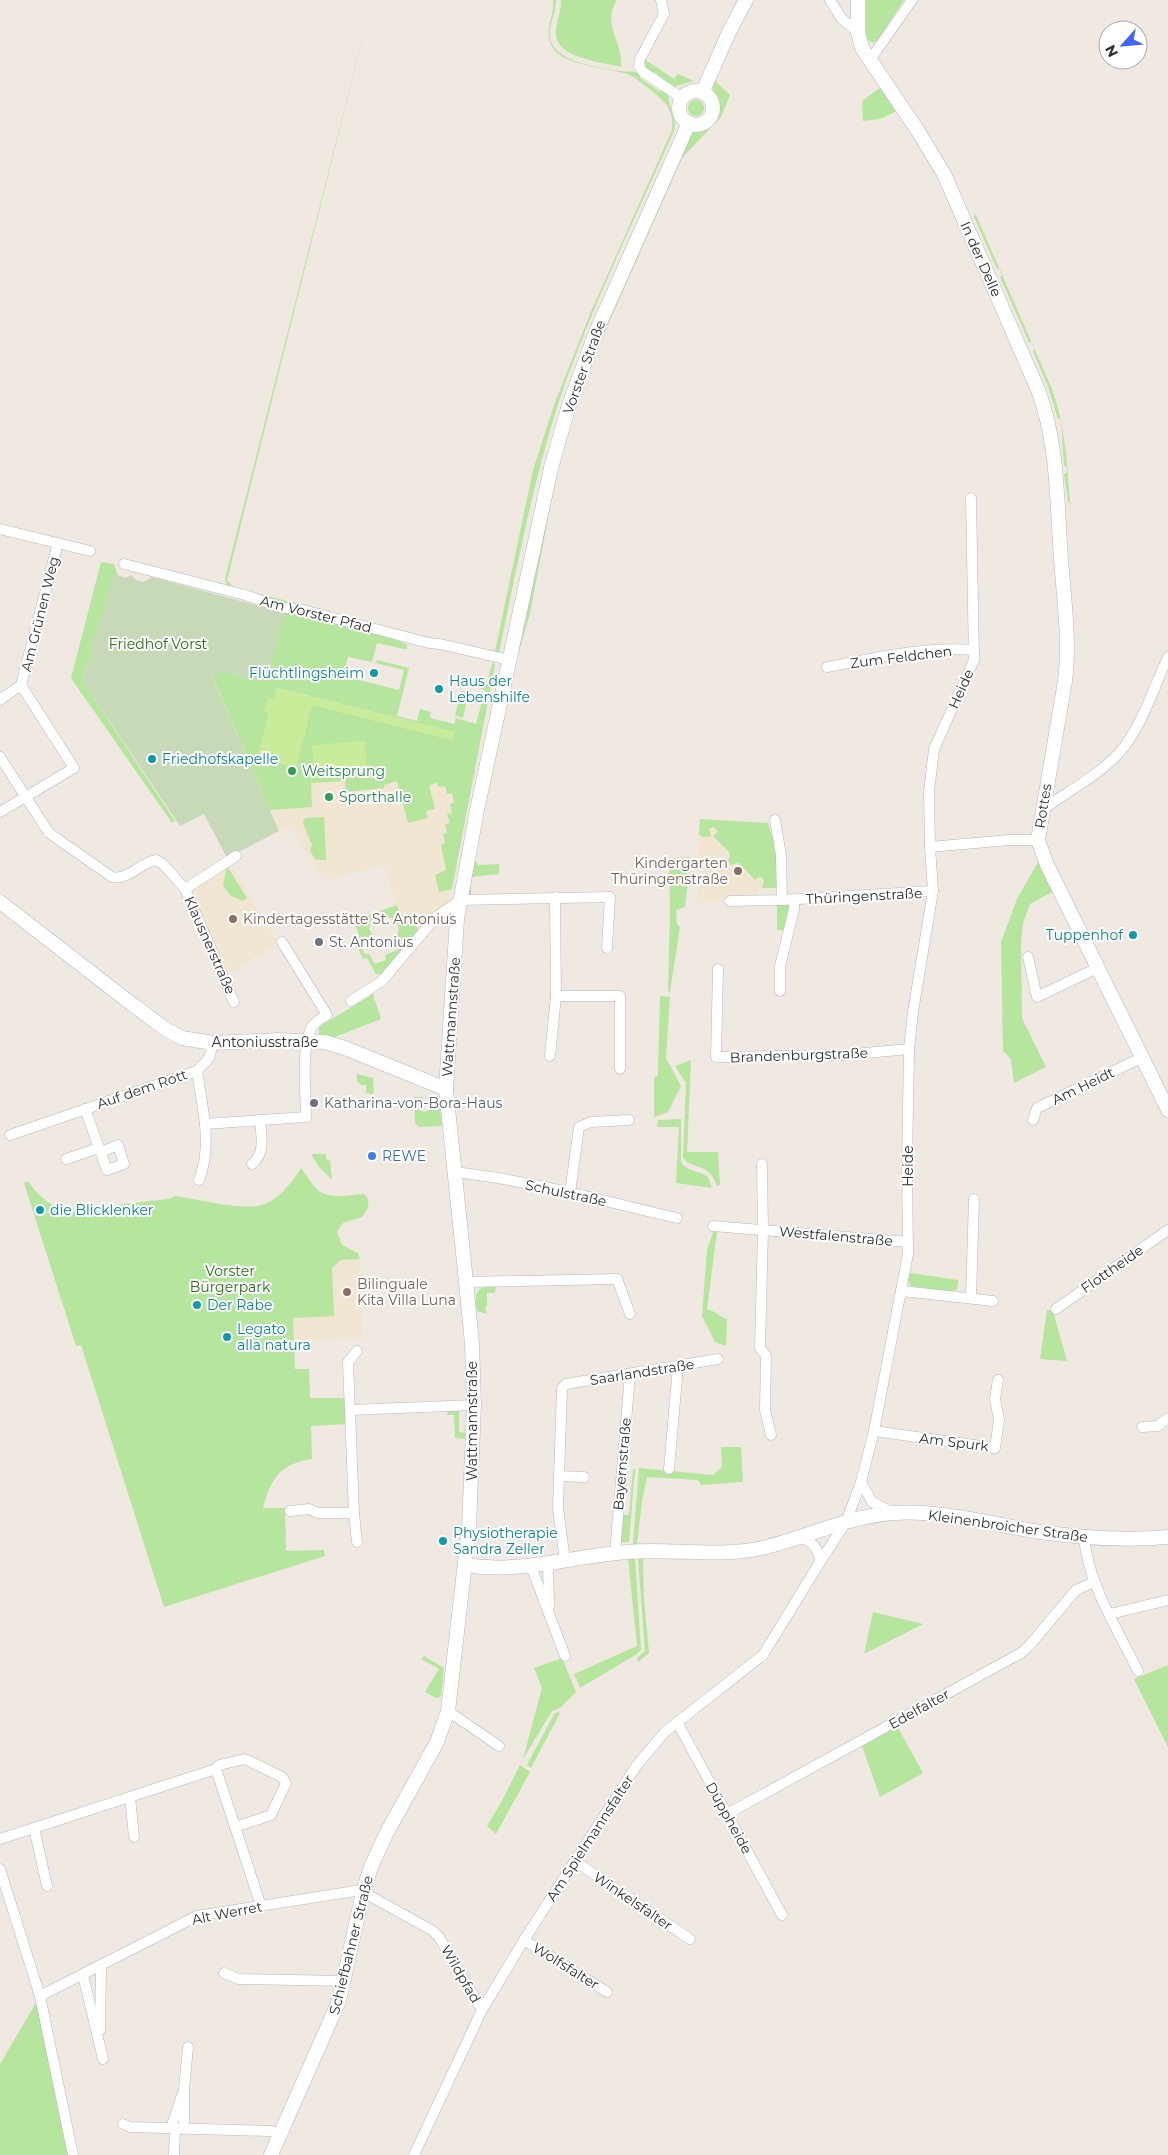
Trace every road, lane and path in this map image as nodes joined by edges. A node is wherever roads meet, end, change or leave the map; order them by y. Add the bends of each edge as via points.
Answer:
1 (661, 0) edge
2 (746, 0) edge
3 (830, 0) edge
4 (858, 0) edge
5 (912, 0) edge
6 (858, 32) junction
7 (870, 60) junction
8 (703, 92) junction
9 (682, 98) junction
10 (689, 123) junction
11 (971, 498) dead end
12 (1057, 504) joint
13 (0, 529) edge
14 (58, 543) junction
15 (90, 552) dead end
16 (124, 564) dead end
17 (517, 624) joint
18 (974, 650) junction
19 (1168, 657) edge
20 (509, 660) junction
21 (827, 667) dead end
22 (21, 685) junction
23 (0, 700) edge
24 (0, 758) edge
25 (25, 798) junction
26 (1042, 810) junction
27 (0, 812) edge
28 (775, 820) dead end
29 (1038, 840) junction
30 (930, 847) junction
31 (236, 856) dead end
32 (185, 889) junction
33 (933, 892) junction
34 (554, 897) junction
35 (460, 900) junction
36 (782, 900) junction
37 (794, 900) junction
38 (730, 901) dead end
39 (0, 902) edge
40 (282, 942) dead end
41 (607, 948) dead end
42 (1028, 957) dead end
43 (1097, 968) junction
44 (718, 969) dead end
45 (780, 991) dead end
46 (556, 996) junction
47 (351, 1001) dead end
48 (234, 1002) dead end
49 (308, 1040) junction
50 (213, 1043) junction
51 (909, 1049) junction
52 (550, 1056) dead end
53 (1141, 1058) junction
54 (620, 1069) dead end
55 (197, 1070) junction
56 (446, 1089) junction
57 (85, 1110) junction
58 (1168, 1110) edge
59 (260, 1120) junction
60 (629, 1120) dead end
61 (1032, 1120) dead end
62 (204, 1124) junction
63 (10, 1135) dead end
64 (66, 1160) dead end
65 (252, 1164) dead end
66 (762, 1164) dead end
67 (454, 1172) junction
68 (199, 1180) dead end
69 (570, 1193) junction
70 (974, 1199) dead end
71 (677, 1218) dead end
72 (713, 1226) dead end
73 (764, 1230) junction
74 (1168, 1230) edge
75 (908, 1242) junction
76 (466, 1282) junction
77 (902, 1291) junction
78 (971, 1298) junction
79 (993, 1301) dead end
80 (1056, 1309) dead end
81 (630, 1314) dead end
82 (357, 1352) dead end
83 (718, 1358) dead end
84 (678, 1366) junction
85 (630, 1374) junction
86 (998, 1380) dead end
87 (474, 1405) junction
88 (350, 1410) junction
89 (1168, 1418) edge
90 (1142, 1427) dead end
91 (874, 1431) junction
92 (771, 1435) dead end
93 (669, 1469) dead end
94 (559, 1476) junction
95 (584, 1477) dead end
96 (860, 1482) junction
97 (290, 1511) dead end
98 (354, 1513) junction
99 (893, 1513) junction
100 (846, 1522) junction
101 (1168, 1537) edge
102 (800, 1538) junction
103 (1084, 1538) junction
104 (358, 1542) dead end
105 (615, 1553) junction
106 (565, 1561) junction
107 (820, 1562) junction
108 (548, 1563) junction
109 (465, 1565) junction
110 (531, 1566) junction
111 (1094, 1582) junction
112 (1168, 1600) edge
113 (1110, 1614) junction
114 (549, 1615) junction
115 (565, 1656) dead end
116 (1138, 1671) dead end
117 (448, 1711) junction
118 (677, 1722) junction
119 (499, 1746) dead end
120 (216, 1769) junction
121 (130, 1797) junction
122 (727, 1814) junction
123 (235, 1827) junction
124 (34, 1828) junction
125 (134, 1837) dead end
126 (0, 1839) edge
127 (576, 1862) junction
128 (0, 1869) edge
129 (47, 1886) dead end
130 (363, 1892) junction
131 (261, 1906) junction
132 (782, 1915) dead end
133 (690, 1939) dead end
134 (524, 1940) junction
135 (101, 1966) junction
136 (224, 1973) dead end
137 (83, 1975) junction
138 (345, 1982) junction
139 (607, 1992) dead end
140 (40, 1996) junction
141 (482, 2010) junction
142 (100, 2044) junction
143 (188, 2046) dead end
144 (103, 2059) dead end
145 (123, 2124) dead end
146 (177, 2129) junction
147 (282, 2133) junction
148 (74, 2155) edge
149 (174, 2155) edge
150 (272, 2155) edge
151 (414, 2155) edge

1 - 9 street via 664,14 638,66
2 - 8 street
3 - 6 street, In der Delle via 842,19
4 - 6 street, In der Delle
5 - 7 street
6 - 7 street, In der Delle via 862,48
7 - 12 street, In der Delle via 944,174 1038,390 1049,423
8 - 9 street via 692,91
8 - 10 street via 712,101 713,114 705,123
9 - 10 street via 679,109
10 - 17 street, Vorster Straße via 596,332 569,405 550,468
11 - 18 street, Heide
12 - 26 street, Rottes via 1066,669
13 - 14 street
14 - 15 street
14 - 22 street, Am Grünen Weg
16 - 20 street, Am Vorster Pfad via 245,595 280,608 303,610
17 - 20 street, Wattmannstraße
18 - 21 street, Zum Feldchen via 912,652
18 - 30 street, Heide via 974,660 934,749 929,792
19 - 26 street via 1135,730 1119,752
20 - 35 street, Wattmannstraße
22 - 23 street, Am Grünen Weg
22 - 25 street, Am Grünen Weg via 74,768
24 - 25 street
25 - 27 street
25 - 32 street, Klausnerstraße via 49,833 112,877 122,877 156,860
26 - 29 street, Rottes
28 - 36 street via 781,855
29 - 30 street
29 - 43 street, Rottes
30 - 33 street, Heide
31 - 32 street, Klausnerstraße
32 - 48 street, Klausnerstraße
33 - 37 street, Thüringenstraße
33 - 51 street, Heide
34 - 35 street
34 - 41 street via 610,897
34 - 46 street
35 - 47 street via 436,917 382,981
35 - 56 street, Wattmannstraße
36 - 37 street, Thüringenstraße
36 - 38 street, Thüringenstraße
37 - 45 street, Thüringenstraße via 780,966
39 - 50 street, Antoniusstraße via 167,1030 182,1038
40 - 49 street via 327,1015 313,1025
42 - 43 street via 1037,997
43 - 53 street, Rottes
44 - 51 street, Brandenburgstraße via 716,1057 826,1056
46 - 52 street
46 - 54 street via 620,996
49 - 50 street, Antoniusstraße
49 - 56 street, Antoniusstraße via 336,1045
49 - 59 street via 304,1058 306,1117
50 - 55 street, Auf dem Rott via 209,1058
51 - 75 street, Heide
53 - 58 street, Rottes
53 - 61 street, Am Heidt via 1037,1108
55 - 57 street, Auf dem Rott
55 - 62 street
56 - 67 street, Wattmannstraße
57 - 63 street, Auf dem Rott
57 - 64 street, Auf dem Rott via 100,1150
59 - 62 street
59 - 65 street via 261,1150
60 - 69 street via 591,1122 579,1127
62 - 68 street via 206,1160
66 - 73 street, Westfalenstraße
67 - 69 street, Schulstraße
67 - 76 street, Wattmannstraße
69 - 71 street, Schulstraße
70 - 78 street
72 - 73 street, Westfalenstraße
73 - 75 street, Westfalenstraße
73 - 92 street, Westfalenstraße via 760,1348 766,1356 765,1410
74 - 80 street, Flottheide
75 - 77 street, Heide
76 - 81 street via 617,1279
76 - 87 street, Wattmannstraße
77 - 78 street
77 - 91 street, Heide
78 - 79 street
82 - 88 street via 348,1362
83 - 84 street, Saarlandstraße
84 - 85 street, Saarlandstraße
84 - 93 street
85 - 94 street, Saarlandstraße via 566,1384 562,1388
85 - 105 street, Bayernstraße
86 - 91 street, Am Spurk via 995,1399 999,1420 995,1448
87 - 88 street
87 - 109 street, Wattmannstraße
88 - 98 street
89 - 90 street via 1158,1426
91 - 96 street, Heide
94 - 95 street
94 - 106 street via 558,1508
96 - 99 street via 872,1502
96 - 100 street, Heide
97 - 98 street via 309,1509 318,1513
98 - 104 street
99 - 100 street, Kleinenbroicher Straße
99 - 103 street, Kleinenbroicher Straße via 935,1514
100 - 102 street, Kleinenbroicher Straße
100 - 107 street, Am Spielmannsfalter
101 - 103 street, Kleinenbroicher Straße
102 - 105 street, Kleinenbroicher Straße via 735,1552
102 - 107 street via 814,1545
103 - 111 street
105 - 106 street, Kleinenbroicher Straße
106 - 108 street, Kleinenbroicher Straße
107 - 118 street, Am Spielmannsfalter via 764,1655
108 - 110 street, Kleinenbroicher Straße
108 - 114 street
109 - 110 street, Kleinenbroicher Straße via 489,1568
109 - 117 street, Schiefbahner Straße
110 - 114 street
111 - 113 street
111 - 122 street, Edelfalter via 1076,1590 1021,1653
112 - 113 street
113 - 116 street
114 - 115 street
117 - 119 street
117 - 130 street, Schiefbahner Straße via 434,1749 381,1843
118 - 122 street, Düppheide
118 - 127 street, Am Spielmannsfalter via 645,1754
120 - 121 street
120 - 123 street
120 - 123 street via 245,1759 285,1781 271,1814
121 - 124 street
121 - 125 street
122 - 132 street, Düppheide
123 - 131 street
124 - 126 street
124 - 129 street
127 - 133 street, Winkelsfalter
127 - 134 street, Am Spielmannsfalter
128 - 140 street
130 - 131 street, Alt Werret
130 - 138 street, Schiefbahner Straße
130 - 141 street, Wildpfad via 433,1931
131 - 135 street, Alt Werret via 190,1918
134 - 139 street, Wolfsfalter
134 - 141 street, Am Spielmannsfalter
135 - 137 street, Alt Werret
135 - 142 street
136 - 138 street via 239,1979
137 - 140 street, Alt Werret
137 - 142 street
138 - 147 street, Schiefbahner Straße via 332,2020
140 - 148 street
141 - 151 street, Am Spielmannsfalter
142 - 144 street
143 - 146 street
145 - 146 street
146 - 147 street
146 - 149 street
147 - 150 street, Schiefbahner Straße

